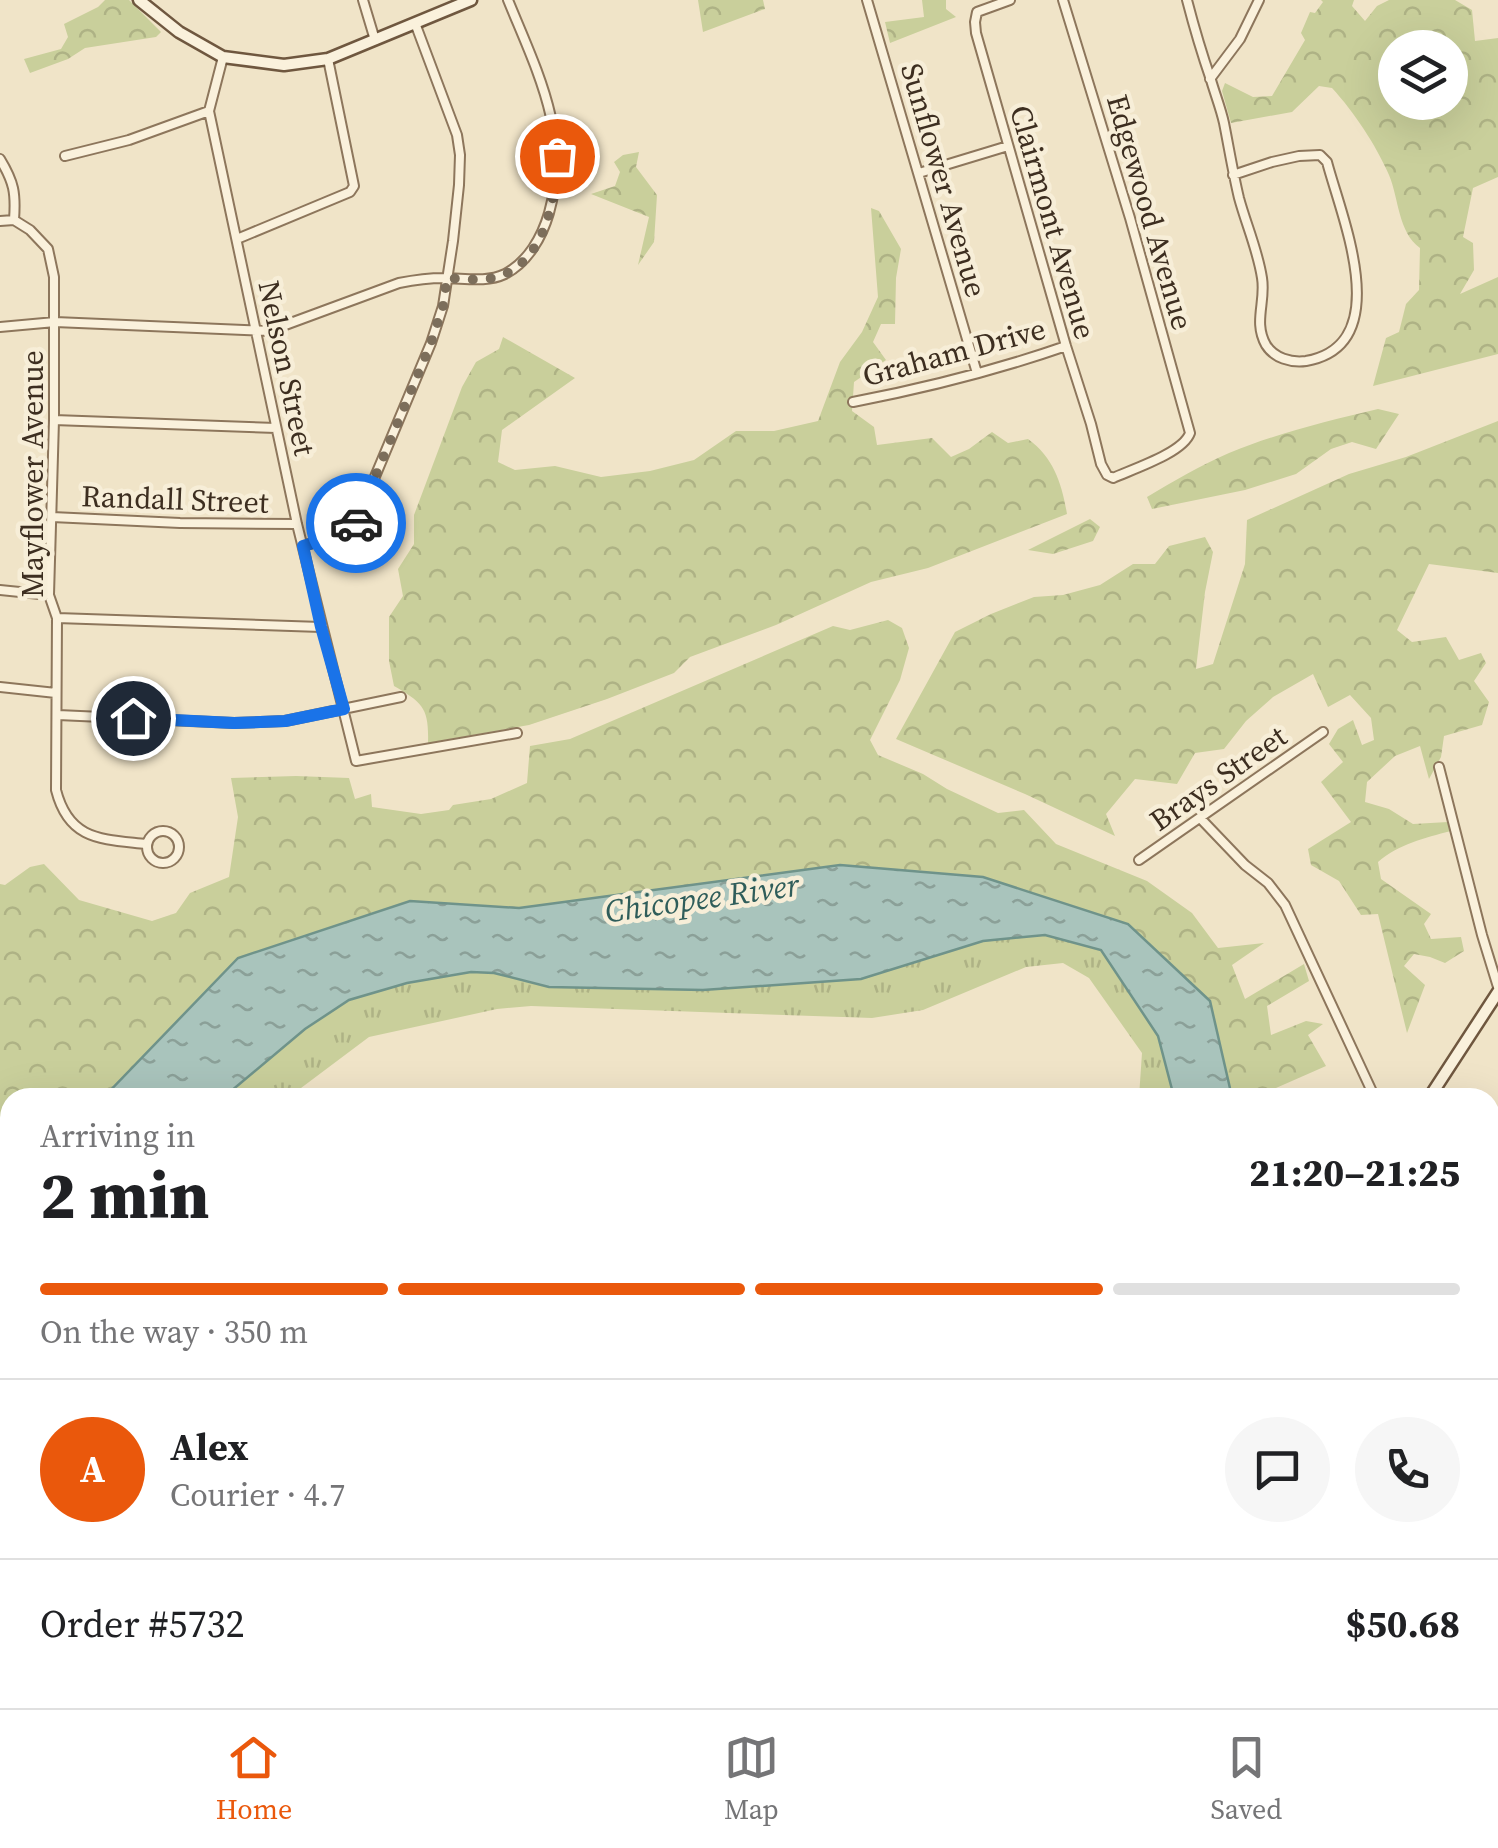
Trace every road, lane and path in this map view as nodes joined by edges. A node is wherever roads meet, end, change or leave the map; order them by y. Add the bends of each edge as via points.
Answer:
1 (139, 0) edge
2 (363, 0) edge
3 (472, 0) edge
4 (508, 0) edge
5 (866, 0) edge
6 (1010, 0) edge
7 (1063, 0) edge
8 (1187, 0) edge
9 (1259, 0) edge
10 (415, 24) junction
11 (374, 40) junction
12 (224, 57) junction
13 (328, 59) junction
14 (1210, 79) junction
15 (209, 111) junction
16 (1008, 146) junction
17 (65, 156) dead end
18 (0, 159) edge
19 (919, 173) junction
20 (1233, 175) junction
21 (14, 220) junction
22 (0, 221) edge
23 (238, 238) junction
24 (447, 278) junction
25 (55, 322) junction
26 (0, 326) edge
27 (256, 329) junction
28 (1066, 346) junction
29 (977, 372) junction
30 (854, 402) dead end
31 (54, 420) junction
32 (276, 428) junction
33 (1108, 476) joint
34 (52, 518) junction
35 (297, 524) junction
36 (303, 546) junction
37 (0, 590) edge
38 (49, 596) junction
39 (57, 618) junction
40 (321, 627) junction
41 (0, 687) edge
42 (56, 692) junction
43 (401, 696) dead end
44 (344, 709) junction
45 (58, 715) junction
46 (1323, 732) dead end
47 (518, 733) dead end
48 (1439, 767) dead end
49 (1201, 818) junction
50 (146, 844) junction
51 (1138, 860) dead end
52 (1498, 990) edge
53 (1370, 1088) edge
54 (1435, 1088) edge

1 - 12 main road
2 - 11 street
3 - 10 main road
4 - 24 street via 550,110 557,156 551,204 540,237 502,276
5 - 19 street, Sunflower Avenue
6 - 16 street, Clairmont Avenue via 978,12 975,22
7 - 33 street, Edgewood Avenue via 1189,439 1142,466
8 - 14 street
9 - 14 street
10 - 11 main road
10 - 24 street via 460,156
11 - 13 main road
12 - 13 main road via 284,65
12 - 15 street, Nelson Street
13 - 23 street via 354,186
14 - 20 street
15 - 17 street
15 - 23 street, Nelson Street
16 - 19 street
16 - 28 street, Clairmont Avenue
18 - 21 street via 13,183
19 - 29 street, Sunflower Avenue
20 - 20 street via 1299,156 1320,154 1327,162 1352,246 1357,292 1348,332 1327,354 1298,362 1266,345 1258,320 1263,281
21 - 22 street
21 - 25 street, Mayflower Avenue via 48,250
23 - 27 street, Nelson Street
24 - 27 street via 399,284 277,329
24 - 36 street via 431,343 356,522 346,533
25 - 26 street
25 - 27 street
25 - 31 street, Mayflower Avenue
27 - 32 street, Nelson Street
28 - 29 street, Graham Drive
28 - 33 street, Clairmont Avenue
29 - 30 street, Graham Drive
31 - 32 street
31 - 34 street, Mayflower Avenue
32 - 35 street, Nelson Street
34 - 35 street, Randall Street
34 - 38 street, Mayflower Avenue
35 - 36 street, Nelson Street
36 - 40 street, Nelson Street
37 - 38 street
38 - 39 street, Mayflower Avenue
39 - 40 street
39 - 42 street, Mayflower Avenue
40 - 44 street, Nelson Street
41 - 42 street
42 - 45 street, Mayflower Avenue
43 - 44 street
44 - 45 street via 234,723
44 - 47 street, Nelson Street via 356,761
45 - 50 street, Mayflower Avenue via 56,790 68,820 98,838
46 - 49 street, Brays Street
48 - 52 street
49 - 51 street, Brays Street
49 - 53 street via 1285,905
50 - 50 street via 148,855 162,863 178,851 178,841 166,831
52 - 54 main road

